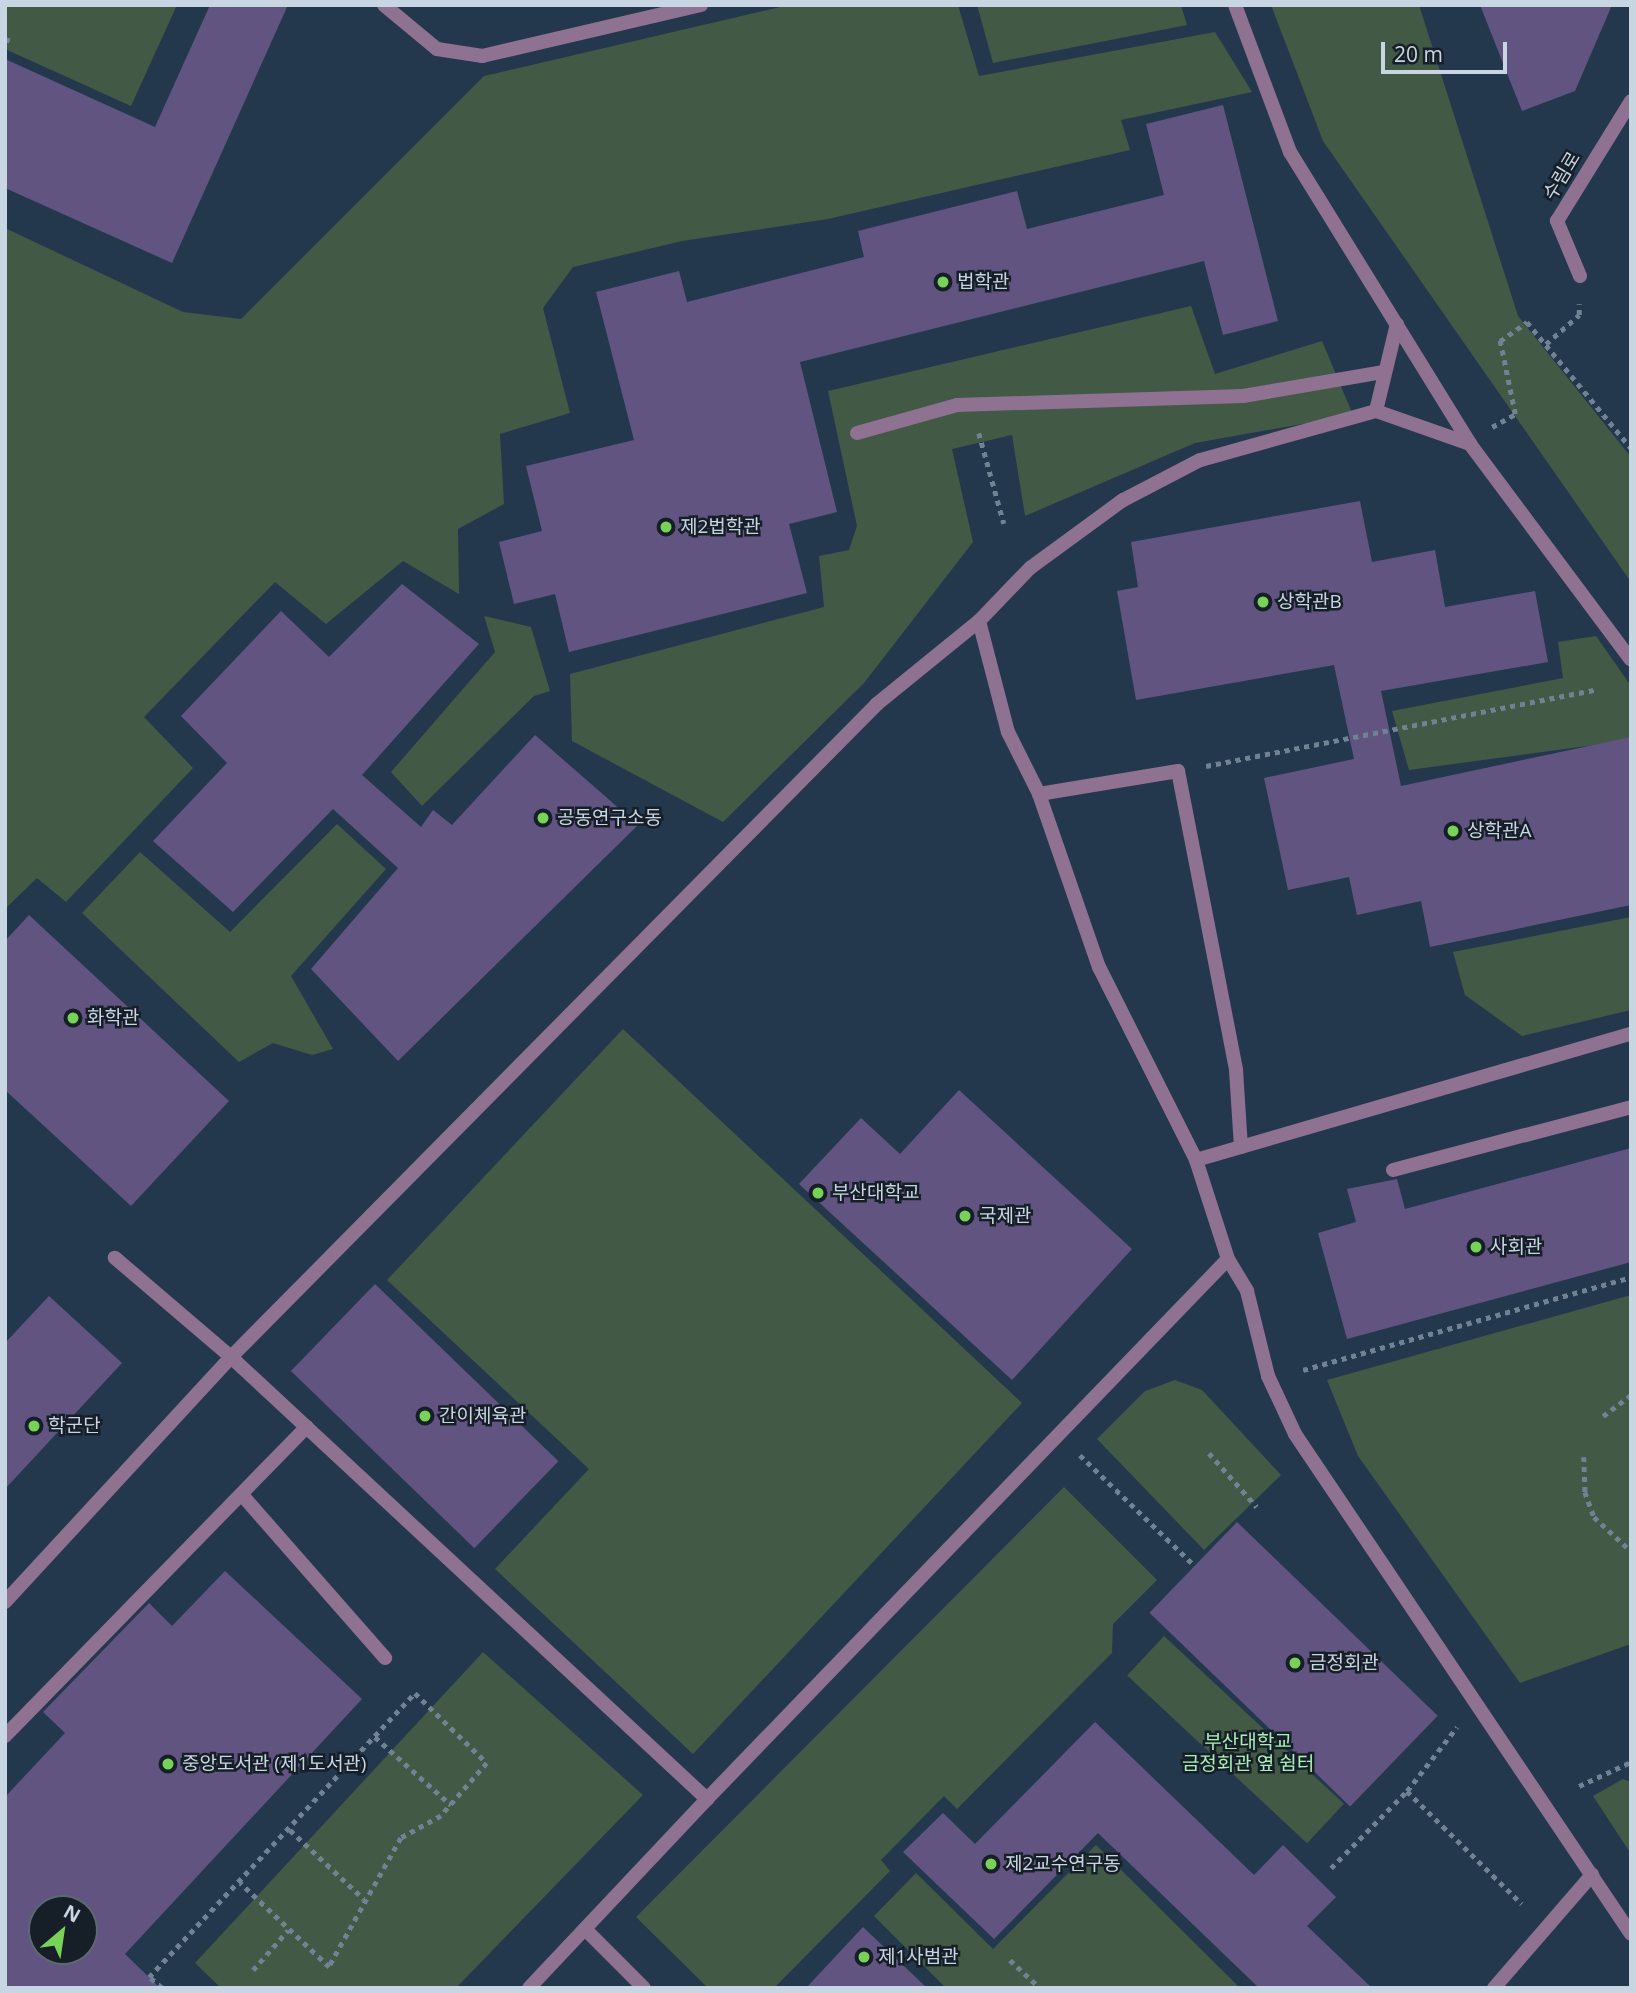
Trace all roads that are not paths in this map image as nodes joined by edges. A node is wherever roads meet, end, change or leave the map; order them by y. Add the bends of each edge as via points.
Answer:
1 (384, 5) edge
2 (701, 5) edge
3 (1235, 5) edge
4 (1631, 101) edge
5 (1580, 276) road end
6 (1398, 324) junction
7 (1384, 372) junction
8 (1376, 411) junction
9 (857, 433) dead end
10 (1470, 444) junction
11 (979, 621) junction
12 (1631, 660) edge
13 (1039, 793) junction
14 (1631, 1034) edge
15 (1631, 1107) edge
16 (1241, 1147) junction
17 (1196, 1160) junction
18 (1393, 1170) dead end
19 (115, 1258) dead end
20 (1228, 1259) junction
21 (231, 1357) junction
22 (307, 1427) junction
23 (242, 1495) junction
24 (5, 1602) edge
25 (385, 1658) dead end
26 (5, 1736) edge
27 (708, 1799) junction
28 (1592, 1875) junction
29 (585, 1929) junction
30 (1631, 1934) edge
31 (528, 1988) edge
32 (644, 1988) edge
33 (1494, 1988) edge

1 - 2 street via 438,49 482,56
3 - 6 street via 1290,152
4 - 5 street, 수림로 via 1557,221
6 - 7 street
6 - 10 street
7 - 8 street
7 - 9 street via 1243,396 971,405
8 - 10 street
8 - 11 street via 1200,460 1123,500 1030,568
10 - 12 street
11 - 13 street via 1008,732
11 - 21 street via 877,704
13 - 16 street via 1178,771 1236,1070
13 - 17 street via 1098,967
14 - 16 street
15 - 18 street
16 - 17 street
17 - 20 street
19 - 21 street
20 - 27 street
20 - 28 street via 1247,1291 1268,1376 1317,1474
21 - 22 street
21 - 24 street
22 - 23 street
22 - 27 street
23 - 25 street
23 - 26 street
27 - 29 street
28 - 30 street
28 - 33 street
29 - 31 street
29 - 32 street

